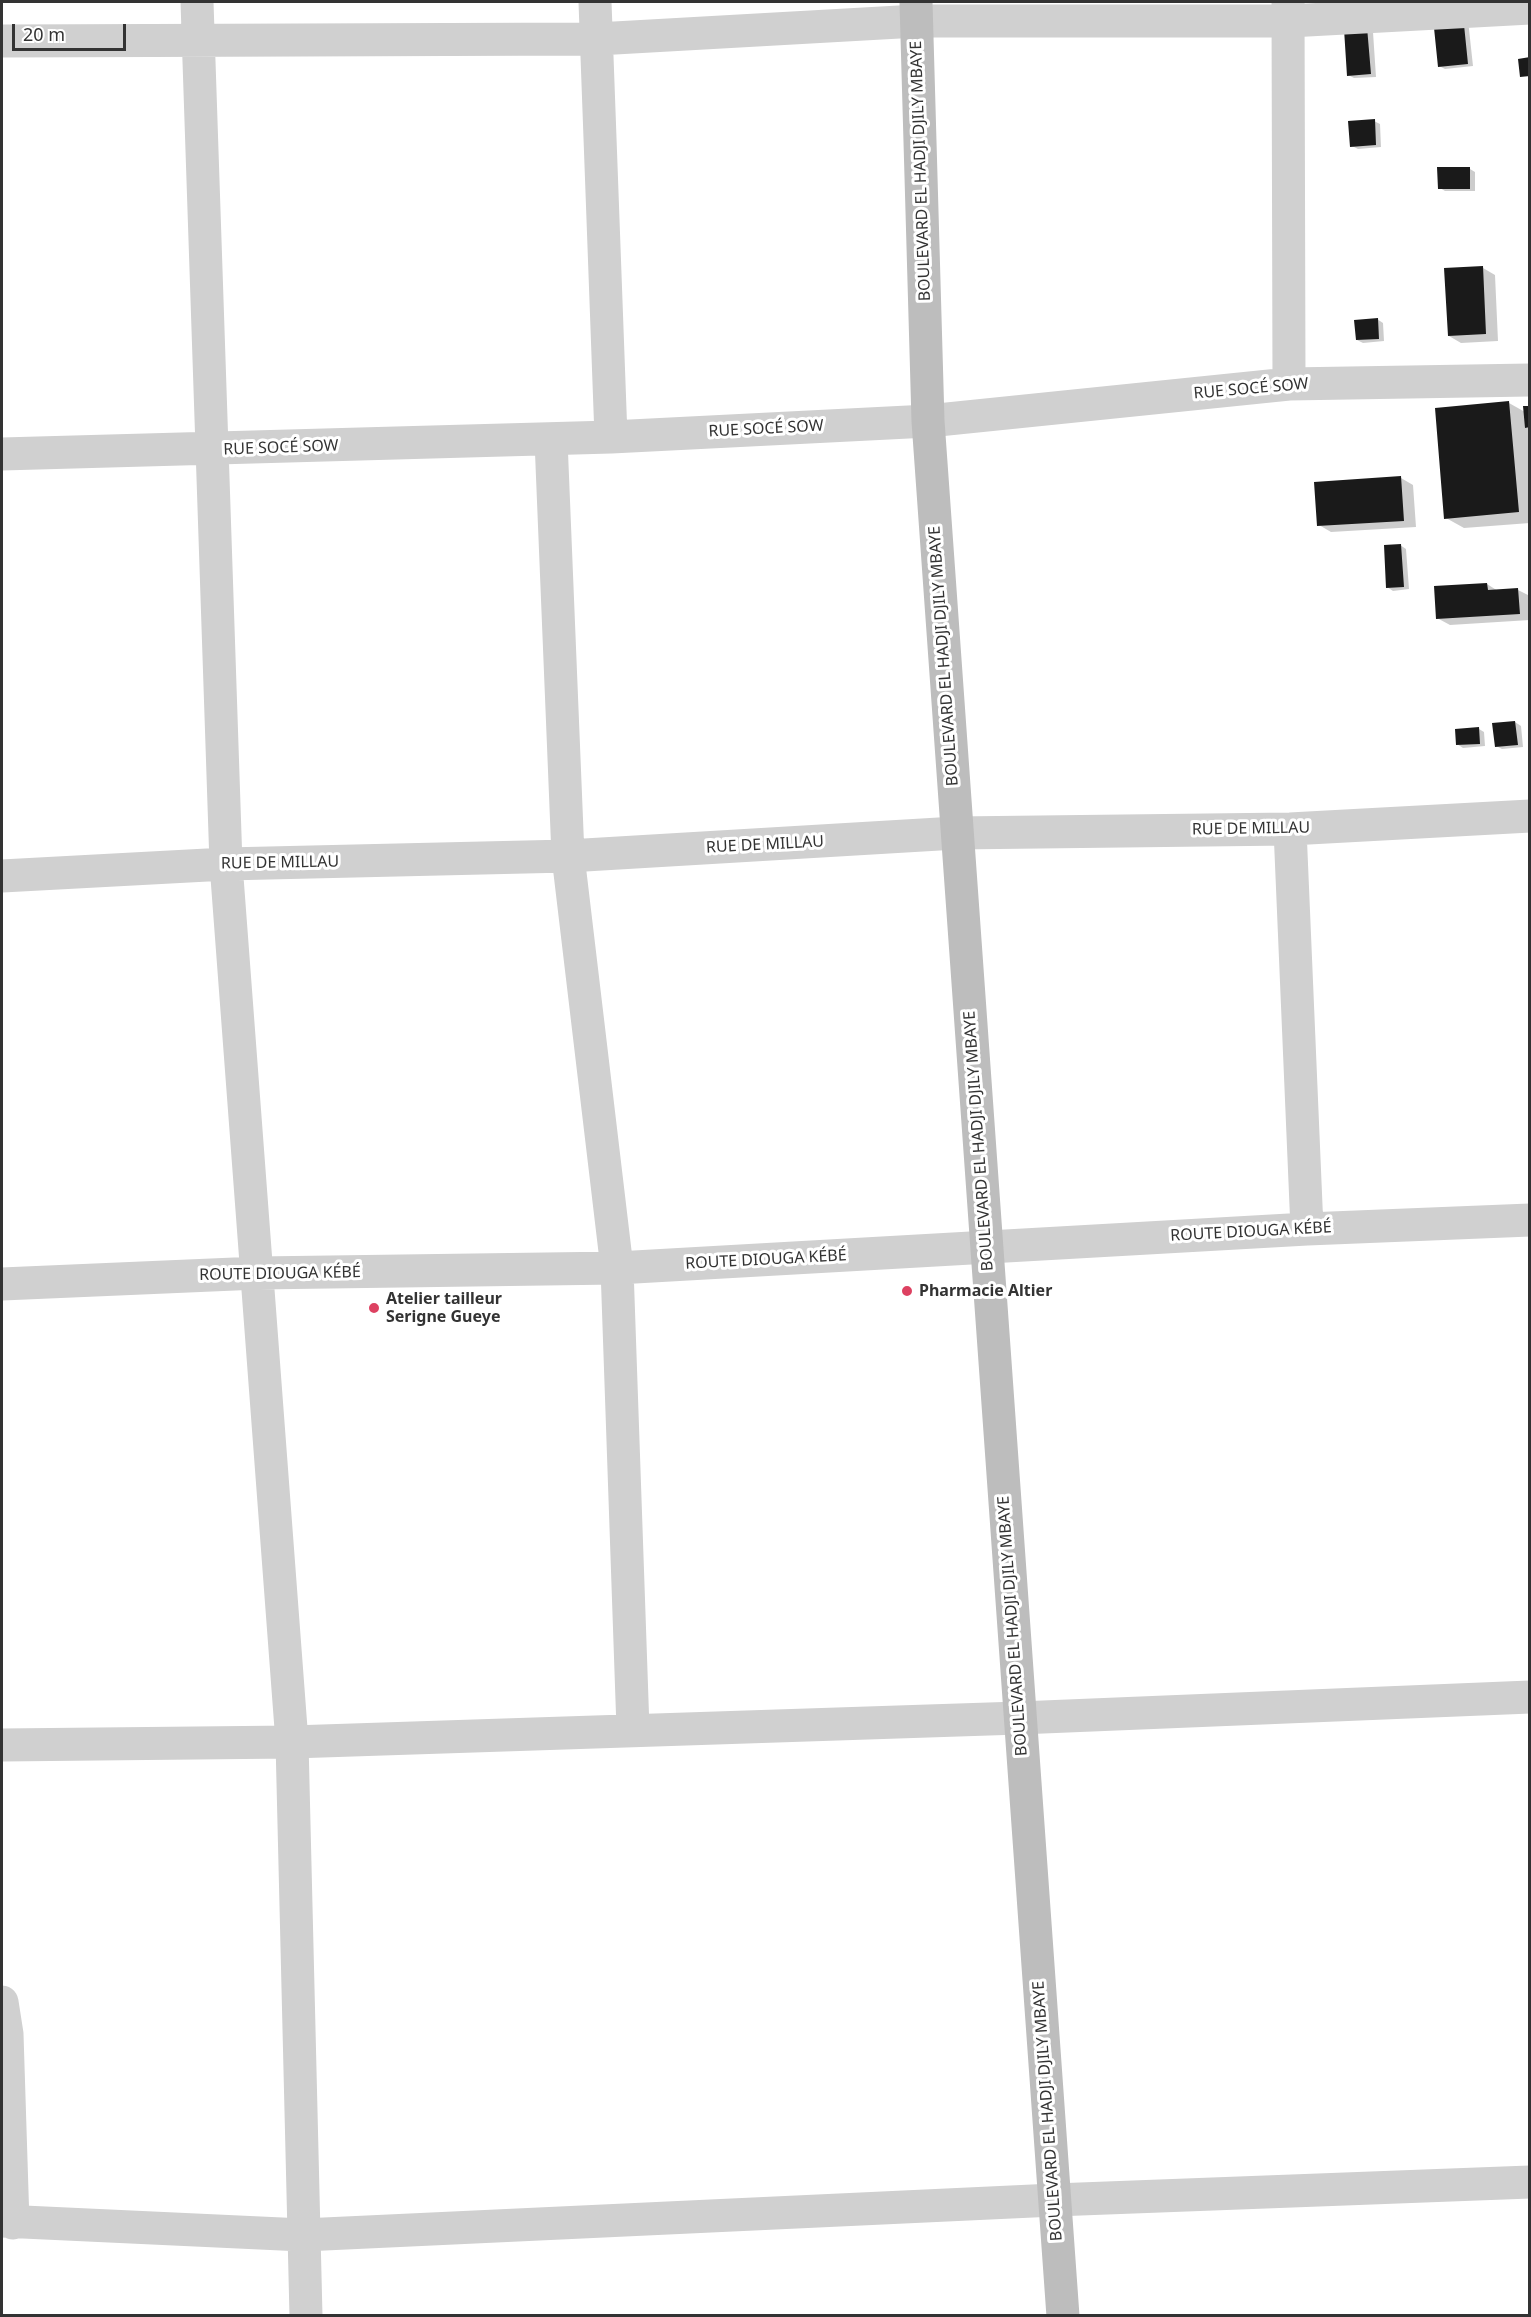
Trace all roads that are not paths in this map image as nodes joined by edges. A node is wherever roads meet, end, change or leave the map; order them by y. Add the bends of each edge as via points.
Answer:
1 (197, 2) edge
2 (595, 2) edge
3 (1530, 8) edge
4 (917, 11) edge
5 (1289, 11) edge
6 (597, 39) junction
7 (2, 41) edge
8 (199, 41) junction
9 (1530, 380) edge
10 (1289, 384) junction
11 (928, 421) junction
12 (611, 437) junction
13 (551, 440) junction
14 (213, 450) junction
15 (2, 454) edge
16 (1530, 816) edge
17 (1290, 829) junction
18 (956, 833) junction
19 (568, 856) junction
20 (226, 864) junction
21 (2, 876) edge
22 (1530, 1221) edge
23 (1307, 1229) junction
24 (988, 1248) junction
25 (617, 1268) junction
26 (258, 1274) junction
27 (2, 1284) edge
28 (1530, 1697) edge
29 (1020, 1718) junction
30 (633, 1729) junction
31 (292, 1742) junction
32 (2, 1746) edge
33 (2, 2002) edge
34 (1530, 2182) edge
35 (1054, 2200) junction
36 (7, 2222) edge
37 (303, 2235) junction
38 (306, 2316) edge
39 (1063, 2316) edge

1 - 8 street
2 - 6 street
3 - 5 street
4 - 5 street
4 - 6 street
4 - 11 main road, BOULEVARD EL HADJI DJILY MBAYE
5 - 10 street
6 - 8 street
6 - 12 street
7 - 8 street
8 - 14 street
9 - 10 street, RUE SOCÉ SOW
10 - 11 street, RUE SOCÉ SOW
11 - 12 street, RUE SOCÉ SOW
11 - 18 main road, BOULEVARD EL HADJI DJILY MBAYE
12 - 13 street, RUE SOCÉ SOW
13 - 14 street, RUE SOCÉ SOW
13 - 19 street
14 - 15 street, RUE SOCÉ SOW
14 - 20 street
16 - 17 street, RUE DE MILLAU
17 - 18 street, RUE DE MILLAU
17 - 23 street
18 - 19 street, RUE DE MILLAU
18 - 24 main road, BOULEVARD EL HADJI DJILY MBAYE
19 - 20 street, RUE DE MILLAU
19 - 25 street
20 - 21 street, RUE DE MILLAU
20 - 26 street
22 - 23 street, ROUTE DIOUGA KÉBÉ
23 - 24 street, ROUTE DIOUGA KÉBÉ
24 - 25 street, ROUTE DIOUGA KÉBÉ
24 - 29 main road, BOULEVARD EL HADJI DJILY MBAYE
25 - 26 street, ROUTE DIOUGA KÉBÉ
25 - 30 street
26 - 27 street, ROUTE DIOUGA KÉBÉ
26 - 31 street
28 - 29 street
29 - 30 street
29 - 35 main road, BOULEVARD EL HADJI DJILY MBAYE
30 - 31 street
31 - 32 street
31 - 37 street
33 - 36 street via 7,2034
34 - 35 street
35 - 37 street
35 - 39 main road, BOULEVARD EL HADJI DJILY MBAYE
36 - 37 street
37 - 38 street

